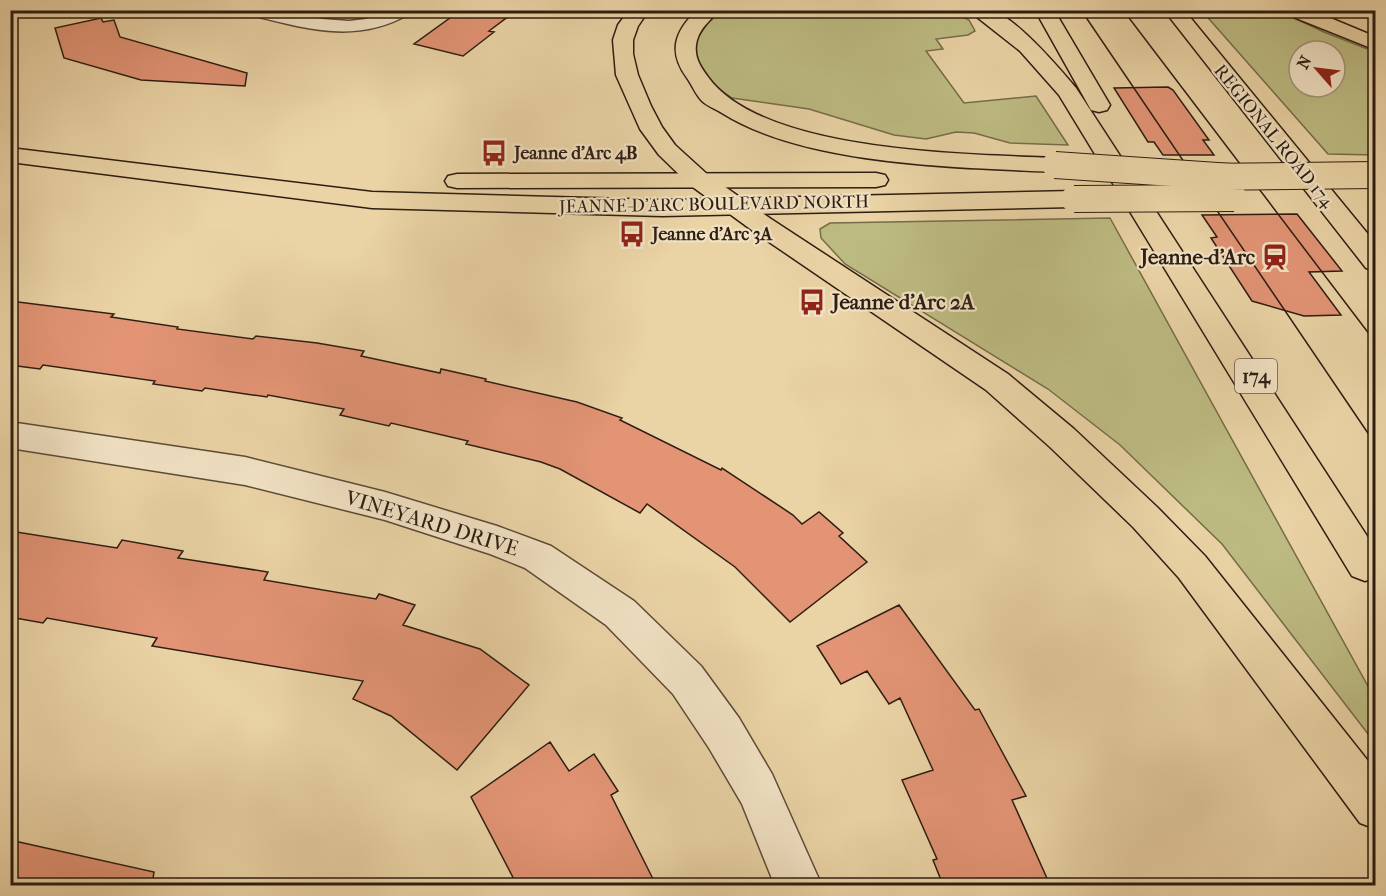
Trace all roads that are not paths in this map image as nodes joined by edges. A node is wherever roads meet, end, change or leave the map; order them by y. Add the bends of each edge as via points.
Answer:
1 (254, 10) edge
2 (402, 10) edge
3 (640, 10) edge
4 (709, 10) edge
5 (977, 10) edge
6 (1044, 10) edge
7 (1175, 10) edge
8 (1293, 10) edge
9 (1376, 44) edge
10 (10, 155) edge
11 (1376, 175) edge
12 (185, 178) junction
13 (699, 180) junction
14 (1064, 181) junction
15 (1239, 187) junction
16 (1376, 197) edge
17 (736, 206) junction
18 (1376, 228) edge
19 (1376, 262) edge
20 (10, 435) edge
21 (1370, 574) edge
22 (1376, 807) edge
23 (799, 885) edge

1 - 2 street via 325,24 361,26
3 - 13 main road via 628,25 623,40 627,75 651,129
4 - 14 main road via 685,42 689,70 701,88 723,106 757,123 839,147
5 - 21 main road via 1022,40 1068,93
6 - 21 main road, 174
7 - 18 main road via 1333,186
7 - 19 main road, REGIONAL ROAD 174
8 - 9 main road
10 - 12 main road, JEANNE-D'ARC BOULEVARD NORTH
11 - 15 main road, bridge
12 - 13 main road, JEANNE-D'ARC BOULEVARD NORTH
12 - 17 main road, JEANNE-D'ARC BOULEVARD NORTH via 372,200 651,208
13 - 14 main road, JEANNE-D'ARC BOULEVARD NORTH
13 - 17 main road
14 - 15 main road, JEANNE-D'ARC BOULEVARD NORTH, bridge
14 - 15 main road, bridge
14 - 17 main road, JEANNE-D'ARC BOULEVARD NORTH
15 - 16 main road
17 - 22 main road via 997,382 1062,438 1192,567
20 - 23 street, VINEYARD DRIVE via 245,471 385,506 538,557 620,613 687,680 757,789

